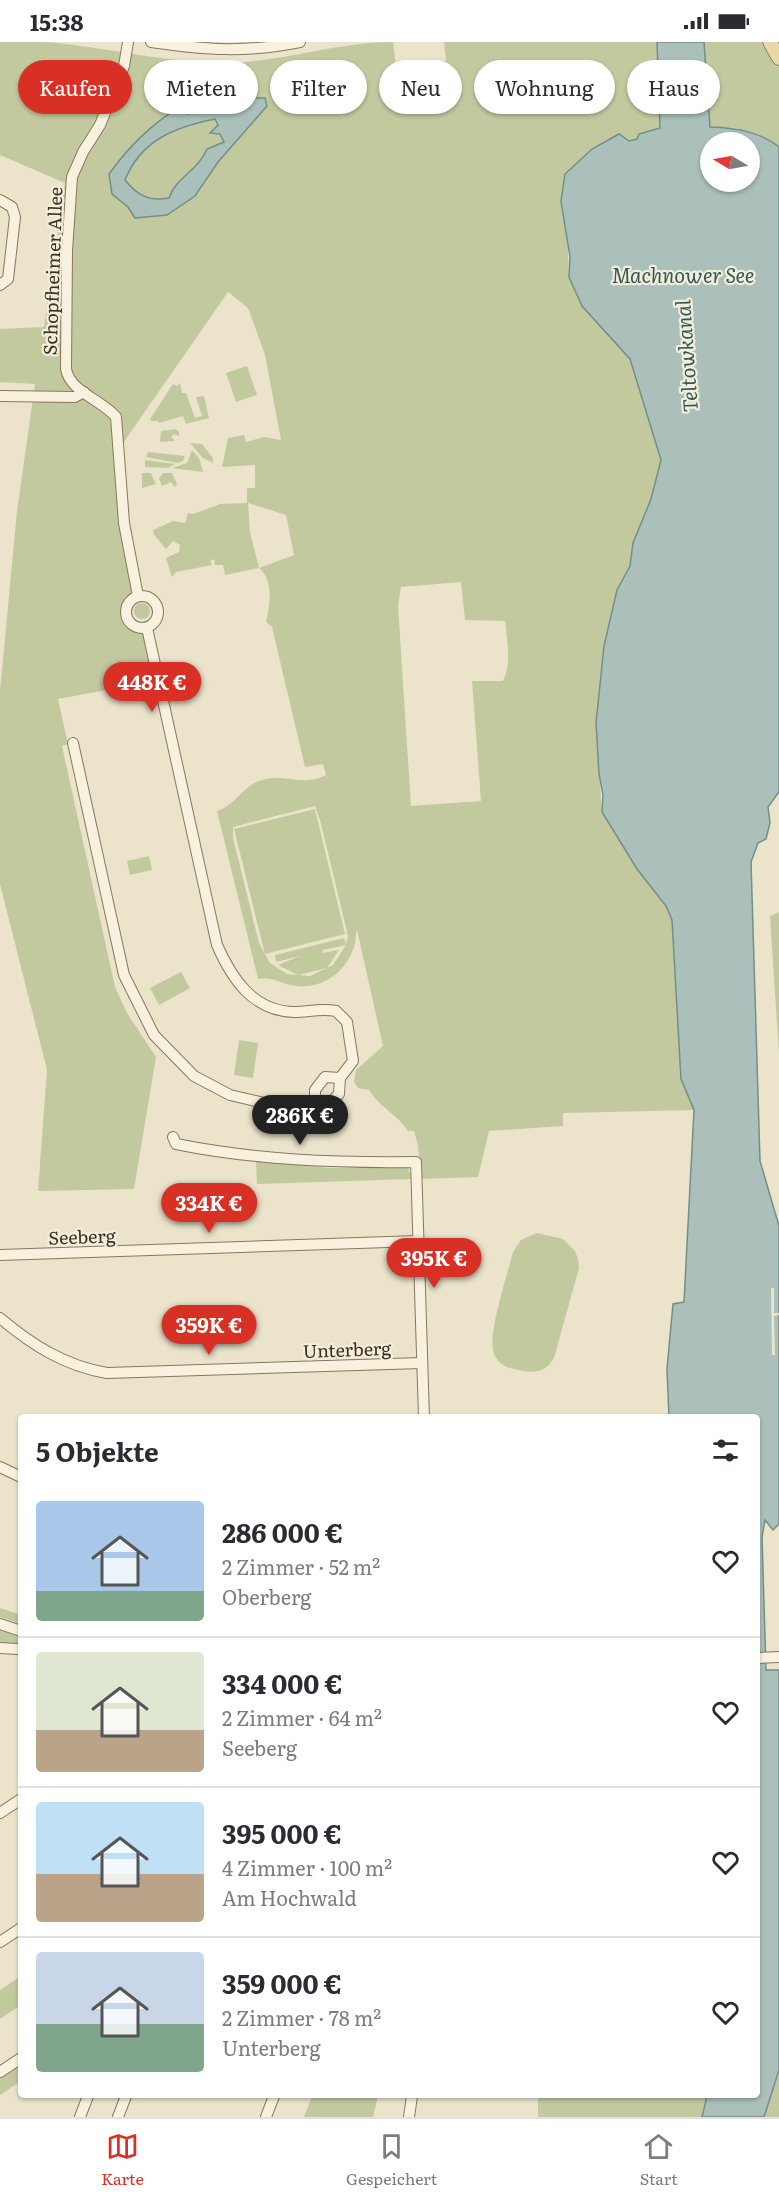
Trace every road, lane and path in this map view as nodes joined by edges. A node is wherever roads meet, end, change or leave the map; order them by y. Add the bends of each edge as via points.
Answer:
1 (128, 42) edge
2 (151, 42) edge
3 (300, 42) edge
4 (770, 42) edge
5 (779, 58) edge
6 (0, 200) edge
7 (0, 285) edge
8 (84, 392) junction
9 (0, 396) edge
10 (138, 596) junction
11 (147, 628) junction
12 (73, 743) dead end
13 (340, 1078) junction
14 (315, 1101) junction
15 (173, 1137) dead end
16 (418, 1241) junction
17 (0, 1255) edge
18 (0, 1318) edge
19 (423, 1363) junction
20 (424, 1414) edge
21 (0, 1467) edge
22 (18, 1476) edge
23 (0, 1624) edge
24 (18, 1630) edge
25 (0, 1648) edge
26 (17, 1649) dead end
27 (779, 1657) edge
28 (760, 1658) edge
29 (18, 1801) edge
30 (0, 1813) edge
31 (18, 1931) edge
32 (0, 1942) edge
33 (18, 2060) edge
34 (0, 2072) edge
35 (87, 2098) edge
36 (125, 2098) edge
37 (272, 2098) edge
38 (412, 2098) edge
39 (80, 2117) edge
40 (118, 2117) edge
41 (266, 2117) edge
42 (409, 2117) edge

1 - 8 street, Schopfheimer Allee via 124,66 100,125 77,164 70,193 66,369 73,385
2 - 3 street via 229,51
4 - 5 main road
6 - 7 street via 12,207 15,217 8,279
8 - 9 street via 75,397
8 - 10 street, Schopfheimer Allee via 110,410 118,425 124,523
10 - 11 street via 149,597 159,610 156,621
10 - 11 street via 127,606 127,616 132,625
11 - 13 street via 211,925 224,960 245,992 257,1002 277,1011 324,1009 343,1016 353,1061
12 - 14 street via 119,957 146,1023 186,1069 230,1095 286,1108
13 - 14 street via 325,1077 315,1090
13 - 14 street via 339,1095 332,1101
15 - 16 street via 176,1144 242,1156 335,1163 416,1162
16 - 17 street, Seeberg
16 - 19 street
18 - 19 street, Unterberg via 57,1358 106,1373
19 - 20 street
21 - 22 street
23 - 24 street
25 - 26 street
27 - 28 street
29 - 30 street
31 - 32 street
33 - 34 street
35 - 39 street
36 - 40 street
37 - 41 street
38 - 42 street

